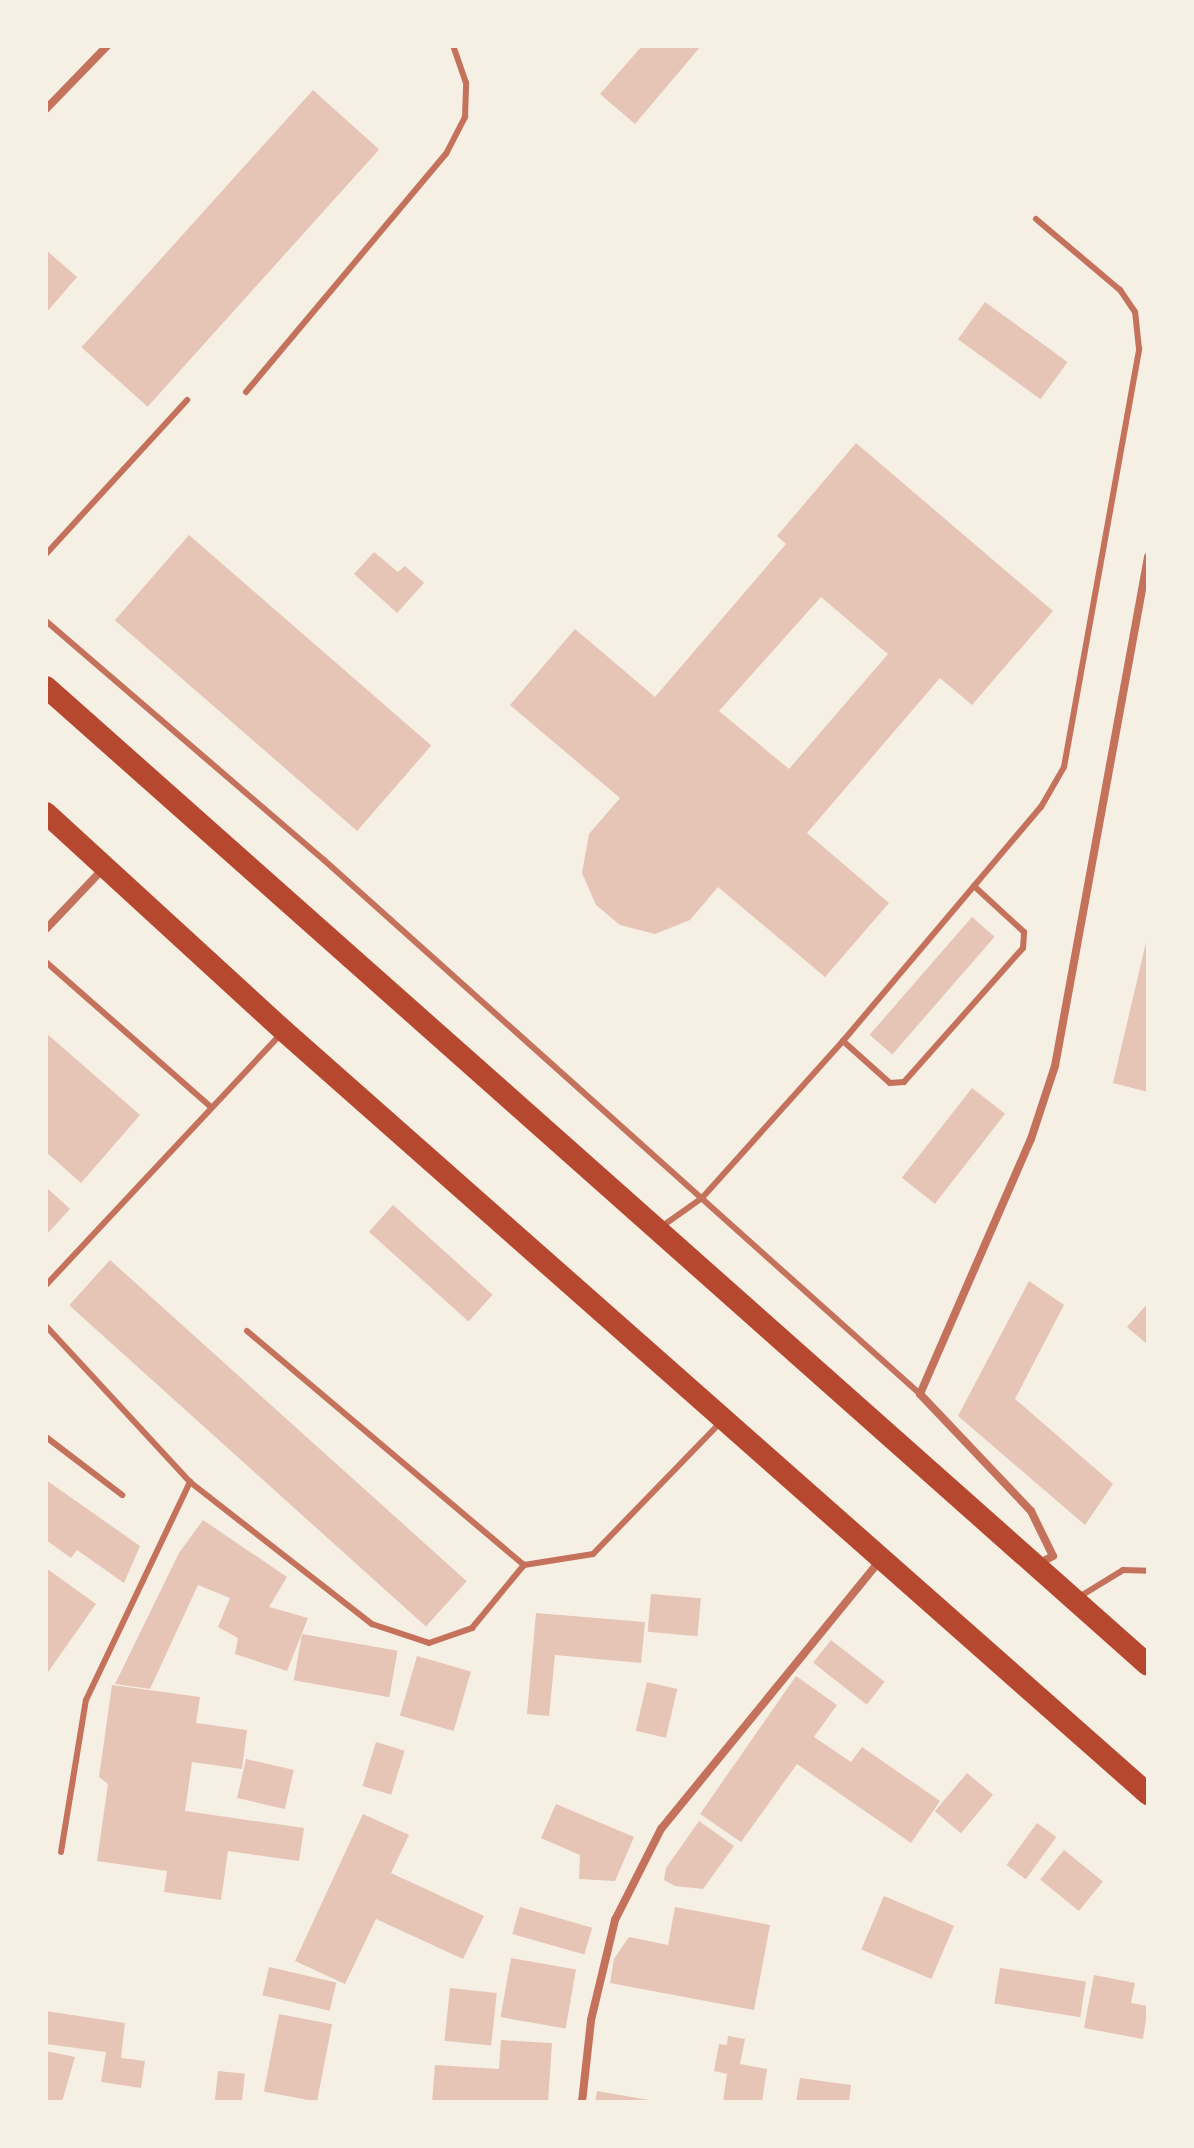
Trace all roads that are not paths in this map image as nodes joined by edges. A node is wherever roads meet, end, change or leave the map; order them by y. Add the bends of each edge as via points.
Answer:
1 (107, 46) edge
2 (453, 46) edge
3 (46, 109) edge
4 (1036, 219) dead end
5 (246, 392) dead end
6 (187, 400) dead end
7 (46, 554) edge
8 (1148, 557) edge
9 (46, 621) edge
10 (46, 687) edge
11 (46, 813) edge
12 (106, 866) junction
13 (974, 886) junction
14 (46, 929) edge
15 (46, 962) edge
16 (284, 1031) junction
17 (843, 1041) junction
18 (210, 1106) junction
19 (702, 1198) junction
20 (659, 1229) junction
21 (46, 1285) edge
22 (46, 1326) edge
23 (247, 1331) dead end
24 (920, 1394) junction
25 (724, 1418) junction
26 (46, 1437) edge
27 (190, 1482) junction
28 (122, 1495) dead end
29 (882, 1558) junction
30 (524, 1565) junction
31 (1033, 1566) junction
32 (1148, 1571) edge
33 (1073, 1602) junction
34 (1148, 1665) edge
35 (1144, 1781) edge
36 (61, 1852) dead end
37 (582, 2102) edge

1 - 3 street
2 - 5 lane via 466,83 465,117 446,154
4 - 13 lane via 1120,290 1135,312 1139,349 1064,767 1041,807
6 - 7 lane
8 - 24 street via 1055,1066 1031,1139
9 - 19 lane via 324,860
10 - 20 highway
11 - 12 highway
12 - 14 street
12 - 16 highway
13 - 17 lane
13 - 17 lane via 1024,932 1023,948 904,1082 890,1083
15 - 18 lane
16 - 18 lane
16 - 25 highway
17 - 19 lane
18 - 21 lane
19 - 20 lane
19 - 24 lane
20 - 31 highway
22 - 27 lane
23 - 30 lane
24 - 31 street via 1031,1511 1053,1556
25 - 29 highway
25 - 30 lane via 593,1554
26 - 28 lane
27 - 30 lane via 372,1624 429,1643 472,1628
27 - 36 lane via 86,1700
29 - 35 highway
29 - 37 street via 661,1829 615,1920 591,2020
31 - 33 highway
32 - 33 lane via 1123,1570
33 - 34 highway

